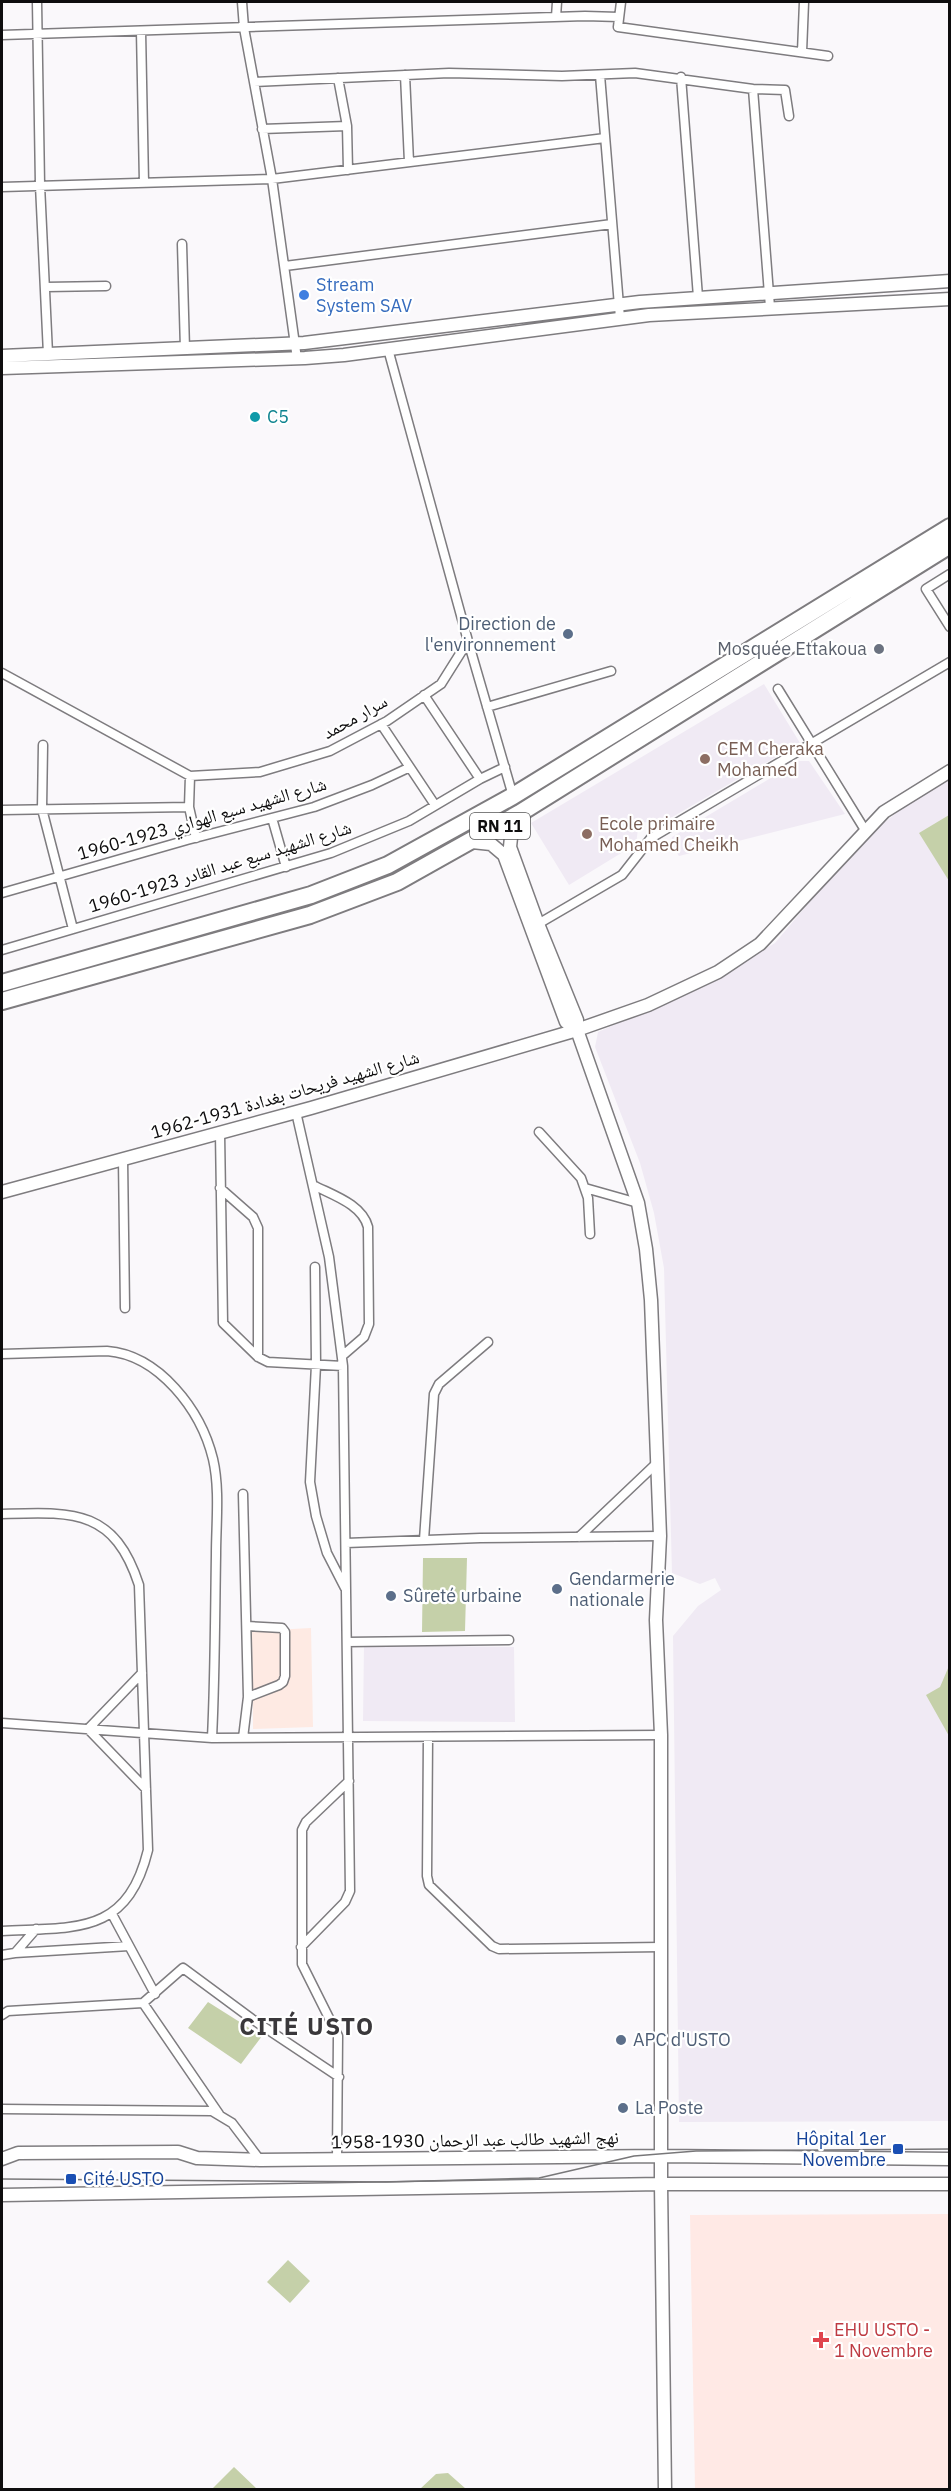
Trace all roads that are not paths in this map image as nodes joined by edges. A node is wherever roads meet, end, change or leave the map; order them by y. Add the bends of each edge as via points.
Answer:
1 (37, 2) edge
2 (242, 2) edge
3 (557, 2) edge
4 (621, 2) edge
5 (804, 2) edge
6 (556, 17) junction
7 (619, 17) junction
8 (244, 28) junction
9 (141, 31) junction
10 (37, 34) junction
11 (2, 35) edge
12 (802, 52) junction
13 (828, 56) dead end
14 (405, 75) junction
15 (600, 75) junction
16 (681, 77) junction
17 (338, 78) junction
18 (254, 82) junction
19 (753, 89) junction
20 (789, 117) dead end
21 (347, 126) junction
22 (262, 129) junction
23 (605, 138) junction
24 (409, 162) junction
25 (348, 170) junction
26 (272, 179) junction
27 (144, 183) junction
28 (40, 186) junction
29 (2, 187) edge
30 (612, 224) junction
31 (182, 244) dead end
32 (285, 266) junction
33 (950, 281) edge
34 (106, 286) dead end
35 (46, 287) junction
36 (769, 293) junction
37 (698, 297) junction
38 (950, 299) edge
39 (619, 305) junction
40 (770, 307) junction
41 (620, 318) junction
42 (296, 344) junction
43 (185, 349) junction
44 (388, 349) junction
45 (48, 354) junction
46 (2, 356) edge
47 (297, 358) junction
48 (2, 368) edge
49 (950, 527) edge
50 (950, 545) edge
51 (950, 574) edge
52 (950, 627) edge
53 (468, 641) junction
54 (950, 662) edge
55 (611, 671) dead end
56 (2, 673) edge
57 (778, 689) dead end
58 (424, 694) junction
59 (487, 707) junction
60 (381, 724) junction
61 (812, 743) junction
62 (43, 745) dead end
63 (505, 767) junction
64 (408, 768) junction
65 (950, 771) edge
66 (190, 776) junction
67 (480, 779) junction
68 (513, 796) junction
69 (435, 805) junction
70 (189, 807) junction
71 (42, 809) junction
72 (2, 810) edge
73 (520, 813) junction
74 (272, 818) junction
75 (865, 830) junction
76 (195, 838) junction
77 (472, 842) junction
78 (286, 867) junction
79 (58, 877) junction
80 (2, 893) edge
81 (534, 926) junction
82 (73, 929) junction
83 (2, 950) edge
84 (2, 983) edge
85 (2, 1001) edge
86 (577, 1030) junction
87 (296, 1112) junction
88 (539, 1132) dead end
89 (220, 1133) junction
90 (123, 1159) junction
91 (313, 1185) junction
92 (220, 1188) junction
93 (585, 1188) junction
94 (2, 1192) edge
95 (638, 1203) junction
96 (590, 1234) dead end
97 (315, 1267) dead end
98 (125, 1308) dead end
99 (488, 1342) dead end
100 (2, 1354) edge
101 (342, 1356) junction
102 (258, 1357) junction
103 (316, 1365) junction
104 (343, 1366) junction
105 (658, 1462) junction
106 (243, 1494) dead end
107 (2, 1514) edge
108 (660, 1536) junction
109 (579, 1537) junction
110 (424, 1540) junction
111 (346, 1543) junction
112 (347, 1592) junction
113 (247, 1626) junction
114 (509, 1640) dead end
115 (347, 1642) junction
116 (142, 1673) junction
117 (248, 1698) junction
118 (2, 1723) edge
119 (88, 1729) junction
120 (145, 1733) junction
121 (661, 1735) junction
122 (348, 1737) junction
123 (428, 1737) junction
124 (212, 1738) junction
125 (243, 1738) junction
126 (349, 1781) junction
127 (146, 1789) junction
128 (112, 1914) junction
129 (36, 1929) junction
130 (2, 1931) edge
131 (129, 1946) junction
132 (302, 1947) junction
133 (662, 1947) junction
134 (15, 1953) junction
135 (2, 1955) edge
136 (155, 1994) junction
137 (143, 2003) junction
138 (2, 2015) edge
139 (339, 2076) junction
140 (2, 2109) edge
141 (219, 2114) junction
142 (661, 2156) junction
143 (2, 2159) edge
144 (338, 2159) junction
145 (950, 2159) edge
146 (260, 2160) junction
147 (661, 2184) junction
148 (950, 2184) edge
149 (2, 2195) edge
150 (665, 2490) edge

1 - 10 street
2 - 8 street
3 - 6 street
4 - 7 street
5 - 12 street
6 - 7 street
6 - 8 street
7 - 12 street via 618,27
8 - 9 street
8 - 18 street
9 - 10 street
9 - 27 street
10 - 11 street
10 - 28 street
12 - 13 street
14 - 15 street
14 - 17 street
14 - 24 street
15 - 16 street
15 - 23 street
16 - 19 street
16 - 37 street
17 - 18 street
17 - 21 street
18 - 22 street
19 - 20 street via 784,90
19 - 36 street
21 - 22 street
21 - 25 street
22 - 26 street
23 - 24 street
23 - 30 street
24 - 25 street
25 - 26 street
26 - 27 street
26 - 32 street
27 - 28 street
28 - 29 street
28 - 35 street
30 - 32 street
30 - 39 street
31 - 43 street
32 - 42 street
33 - 36 main road
34 - 35 street
35 - 45 street
36 - 37 main road
36 - 40 street
37 - 39 main road
38 - 40 main road
39 - 41 street
39 - 42 main road
40 - 41 main road
41 - 44 main road
42 - 43 main road
42 - 47 street
43 - 45 main road
44 - 47 main road
44 - 53 street
45 - 46 main road
47 - 48 main road
49 - 68 highway, RN 11
50 - 73 highway, RN 11
51 - 52 street via 926,589
53 - 58 street, سرار محمد via 441,684
53 - 59 street
54 - 61 street
55 - 59 street
56 - 66 street
57 - 61 street
58 - 60 street, سرار محمد
58 - 67 street
59 - 63 street
60 - 64 street
60 - 66 street, سرار محمد via 330,751 260,772
61 - 75 street
61 - 81 street via 651,838 622,875
62 - 71 street
63 - 67 street, شارع الشهيد سبع عبد القادر 1923-1960
63 - 68 street
64 - 69 street
64 - 74 street, شارع الشهيد سبع الهواري 1923-1960 via 332,801
65 - 75 main road, شارع الشهيد فريحات بغدادة 1931-1962 via 904,798
66 - 70 street
67 - 69 street, شارع الشهيد سبع عبد القادر 1923-1960
68 - 84 highway, RN 11 via 388,865 331,888
69 - 78 street, شارع الشهيد سبع عبد القادر 1923-1960 via 409,822 331,854
70 - 71 street
70 - 76 street
71 - 72 street
71 - 79 street
73 - 77 highway, RN 11
73 - 81 main road via 512,828 510,848
74 - 76 street, شارع الشهيد سبع الهواري 1923-1960
74 - 78 street
75 - 86 main road, شارع الشهيد فريحات بغدادة 1931-1962 via 780,925 743,957 648,1005
76 - 79 street, شارع الشهيد سبع الهواري 1923-1960
77 - 81 main road via 490,844 504,855
77 - 85 highway, RN 11 via 397,882 310,915
78 - 82 street, شارع الشهيد سبع عبد القادر 1923-1960
79 - 80 street, شارع الشهيد سبع الهواري 1923-1960
79 - 82 street
81 - 86 main road via 566,1022
82 - 83 street, شارع الشهيد سبع عبد القادر 1923-1960
86 - 87 main road, شارع الشهيد فريحات بغدادة 1931-1962
86 - 95 main road
87 - 89 main road, شارع الشهيد فريحات بغدادة 1931-1962
87 - 91 street
88 - 93 street via 575,1170
89 - 90 main road, شارع الشهيد فريحات بغدادة 1931-1962
89 - 92 street
90 - 94 main road, شارع الشهيد فريحات بغدادة 1931-1962
90 - 98 street
91 - 101 street via 334,1286
91 - 101 street via 358,1209 368,1227 369,1324 364,1337
92 - 102 street via 222,1318 227,1328
92 - 102 street via 253,1217 258,1228
93 - 95 street
93 - 96 street
95 - 105 main road via 651,1300
97 - 103 street
99 - 110 street via 439,1384 434,1394
100 - 124 street via 107,1352 134,1356 162,1377 201,1425 213,1461 216,1503
101 - 104 street
102 - 103 street via 268,1362
103 - 104 street
103 - 112 street via 312,1498 327,1553
104 - 111 street
105 - 108 main road
105 - 109 street
106 - 113 street
107 - 116 street via 69,1514 95,1522 116,1539 131,1562 139,1585
108 - 109 street
108 - 121 main road via 656,1620
109 - 110 street
110 - 111 street
111 - 112 street
112 - 115 street
113 - 117 street
113 - 117 street via 282,1628 285,1632 283,1682
114 - 115 street
115 - 122 street
116 - 119 street
116 - 120 street
117 - 125 street
118 - 119 street
119 - 120 street
119 - 127 street
120 - 124 street
120 - 127 street
121 - 123 street
121 - 133 main road
122 - 123 street
122 - 125 street
122 - 126 street
123 - 133 street via 429,1885 492,1946
124 - 125 street
126 - 132 street via 350,1891 345,1902
126 - 132 street via 302,1830
127 - 128 street via 148,1850 144,1868
128 - 129 street via 85,1925
128 - 131 street
129 - 130 street
129 - 134 street
131 - 134 street
131 - 136 street
132 - 139 street via 302,1964 338,2036
133 - 142 main road
134 - 135 street
136 - 137 street
136 - 139 street via 183,1968
137 - 138 street via 8,2011
137 - 141 street
139 - 144 street
140 - 141 street via 202,2110
141 - 146 street via 232,2122
142 - 144 main road, نهج الشهيد طالب عبد الرحمان 1930-1958
142 - 145 main road, نهج الشهيد طالب عبد الرحمان 1930-1958
142 - 147 main road
143 - 146 main road, نهج الشهيد طالب عبد الرحمان 1930-1958 via 18,2153 178,2152 197,2158
144 - 146 main road, نهج الشهيد طالب عبد الرحمان 1930-1958
147 - 148 main road
147 - 149 main road
147 - 150 main road

